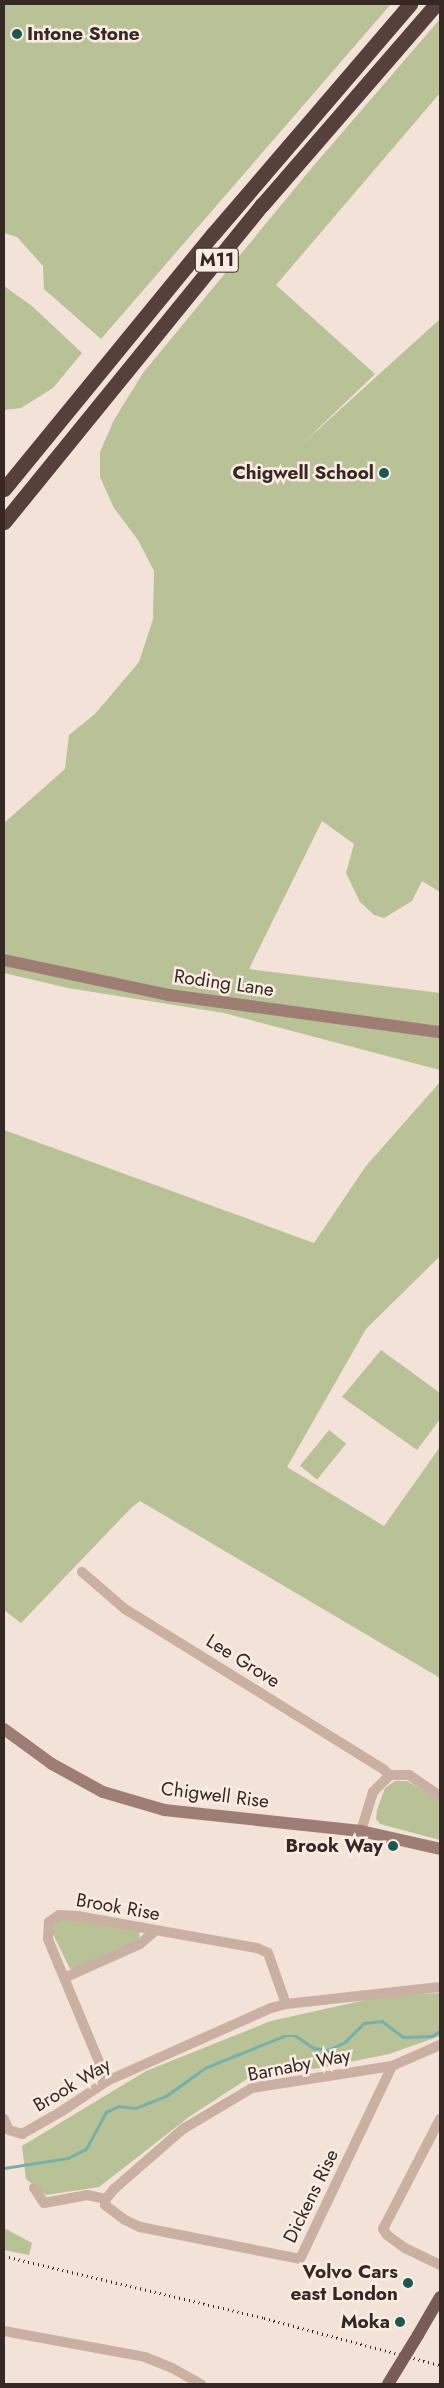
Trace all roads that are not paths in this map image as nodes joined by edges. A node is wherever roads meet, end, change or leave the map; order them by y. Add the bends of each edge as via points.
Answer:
1 (410, 4) edge
2 (436, 4) edge
3 (4, 488) edge
4 (4, 522) edge
5 (4, 960) edge
6 (440, 1032) edge
7 (82, 1572) dead end
8 (4, 1729) edge
9 (390, 1775) junction
10 (440, 1796) edge
11 (362, 1831) junction
12 (440, 1849) edge
13 (155, 1931) junction
14 (64, 1978) junction
15 (440, 1987) edge
16 (286, 2004) junction
17 (440, 2045) edge
18 (392, 2066) junction
19 (107, 2081) junction
20 (4, 2119) edge
21 (440, 2119) edge
22 (34, 2188) dead end
23 (105, 2202) junction
24 (439, 2263) edge
25 (439, 2303) edge
26 (4, 2331) edge
27 (201, 2384) edge
28 (388, 2384) edge

1 - 3 highway, M11 via 219,226
2 - 4 highway, M11 via 262,205
5 - 6 main road, Roding Lane via 169,995
7 - 9 street, Lee Grove via 125,1609
8 - 11 main road, Chigwell Rise via 52,1764 103,1792 164,1810
9 - 10 street, Lee Grove via 409,1775
9 - 11 street via 373,1792
11 - 12 main road, Chigwell Rise
13 - 14 street via 140,1944
13 - 14 street, Brook Rise via 59,1915 49,1922 48,1939
13 - 16 street, Brook Rise via 256,1948 268,1953
14 - 19 street, Brook Rise
15 - 16 street, Brook Way
16 - 19 street, Brook Way
17 - 18 street
18 - 23 street, Barnaby Way via 252,2088 183,2129 114,2189
18 - 23 street, Dickens Rise via 300,2259 140,2227 125,2220
19 - 20 street, Brook Way via 22,2134 9,2130
21 - 24 street via 384,2226 387,2236
22 - 23 street via 44,2203 87,2195
25 - 28 main road, bridge
26 - 27 street via 145,2357

